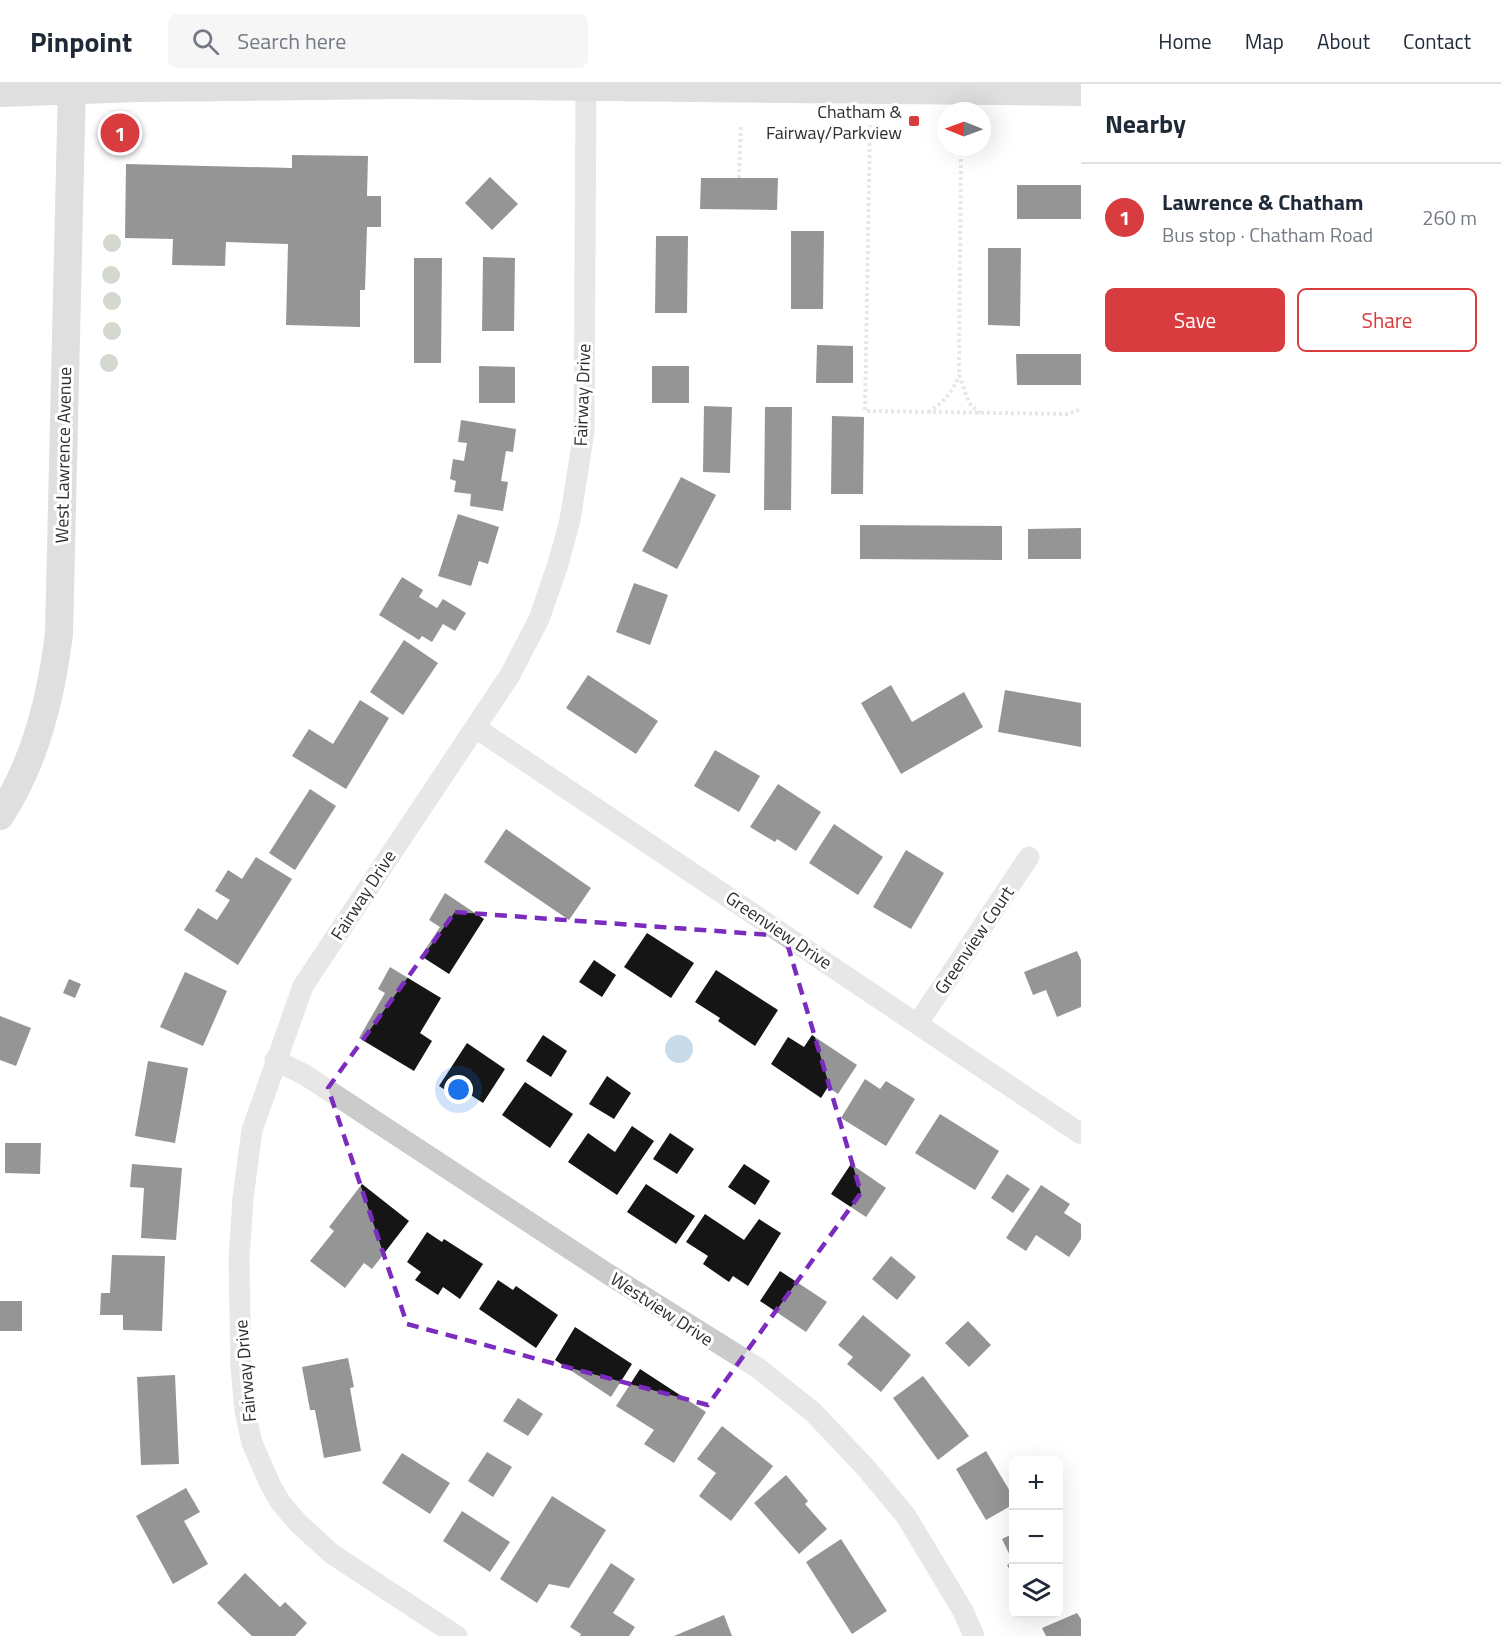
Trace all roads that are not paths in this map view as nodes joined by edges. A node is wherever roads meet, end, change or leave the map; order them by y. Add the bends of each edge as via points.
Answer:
1 (72, 87) edge
2 (586, 88) junction
3 (1081, 92) edge
4 (0, 93) edge
5 (476, 728) junction
6 (0, 816) edge
7 (1029, 857) dead end
8 (918, 1023) junction
9 (275, 1060) junction
10 (1081, 1134) edge
11 (457, 1636) edge
12 (974, 1636) edge

1 - 2 main road
1 - 4 main road
1 - 6 main road, West Lawrence Avenue via 59,634 46,712 33,749
2 - 3 main road
2 - 5 street, Fairway Drive via 584,432 570,520 539,619
5 - 8 street, Greenview Drive
5 - 9 street, Fairway Drive via 303,986
7 - 8 street, Greenview Court
8 - 10 street, Greenview Drive
9 - 11 street, Fairway Drive via 252,1130 239,1249 241,1368 252,1443 280,1502 314,1539
9 - 12 street, Westview Drive via 305,1075 758,1368 813,1412 906,1516

